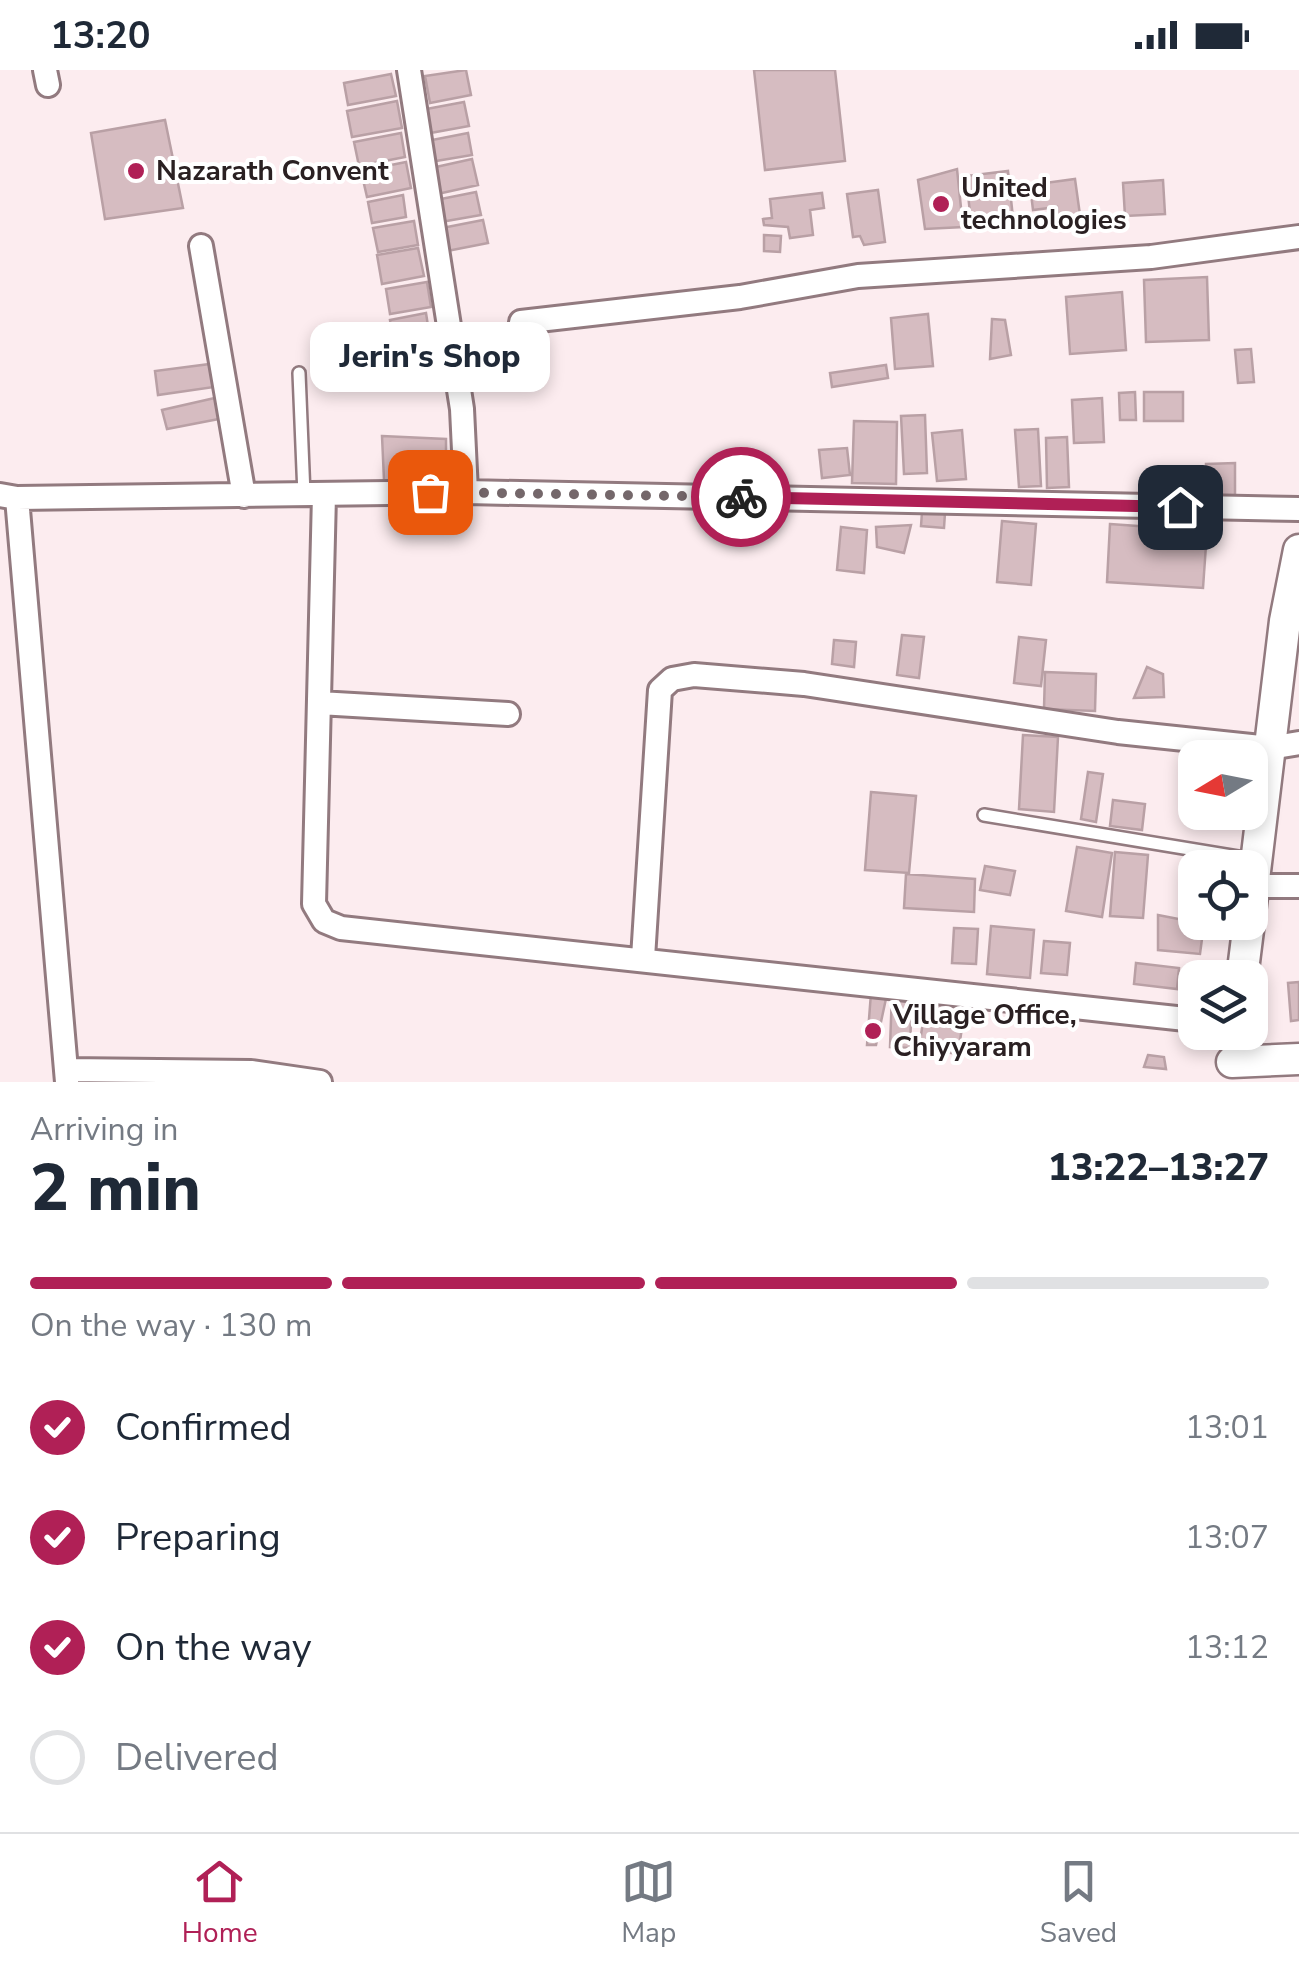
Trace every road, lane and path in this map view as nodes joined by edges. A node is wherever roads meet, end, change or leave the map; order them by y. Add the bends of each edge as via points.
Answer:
1 (409, 70) edge
2 (1299, 237) edge
3 (201, 246) dead end
4 (521, 322) dead end
5 (299, 373) dead end
6 (466, 492) junction
7 (314, 495) junction
8 (244, 496) junction
9 (8, 497) edge
10 (1299, 509) edge
11 (1299, 550) edge
12 (1292, 621) edge
13 (319, 704) junction
14 (508, 714) dead end
15 (1284, 746) edge
16 (984, 815) dead end
17 (1261, 850) edge
18 (1178, 866) edge
19 (1268, 886) edge
20 (1299, 886) edge
21 (643, 958) junction
22 (1178, 1018) edge
23 (1232, 1059) edge
24 (1299, 1059) edge
25 (66, 1076) edge
26 (151, 1077) edge
27 (320, 1082) edge

1 - 6 street via 462,409
2 - 4 street via 1150,257 858,276
3 - 8 street
5 - 7 lane
6 - 7 street
6 - 10 street
7 - 8 street
7 - 13 street
8 - 9 street
9 - 25 street
11 - 12 main road
12 - 15 main road
13 - 14 street
13 - 21 street via 314,904 324,921
15 - 17 main road
15 - 21 street via 1118,732 804,684 694,675 672,680 660,690
16 - 18 lane
19 - 20 street
21 - 22 street
23 - 24 main road
25 - 26 street
26 - 27 street via 251,1072

